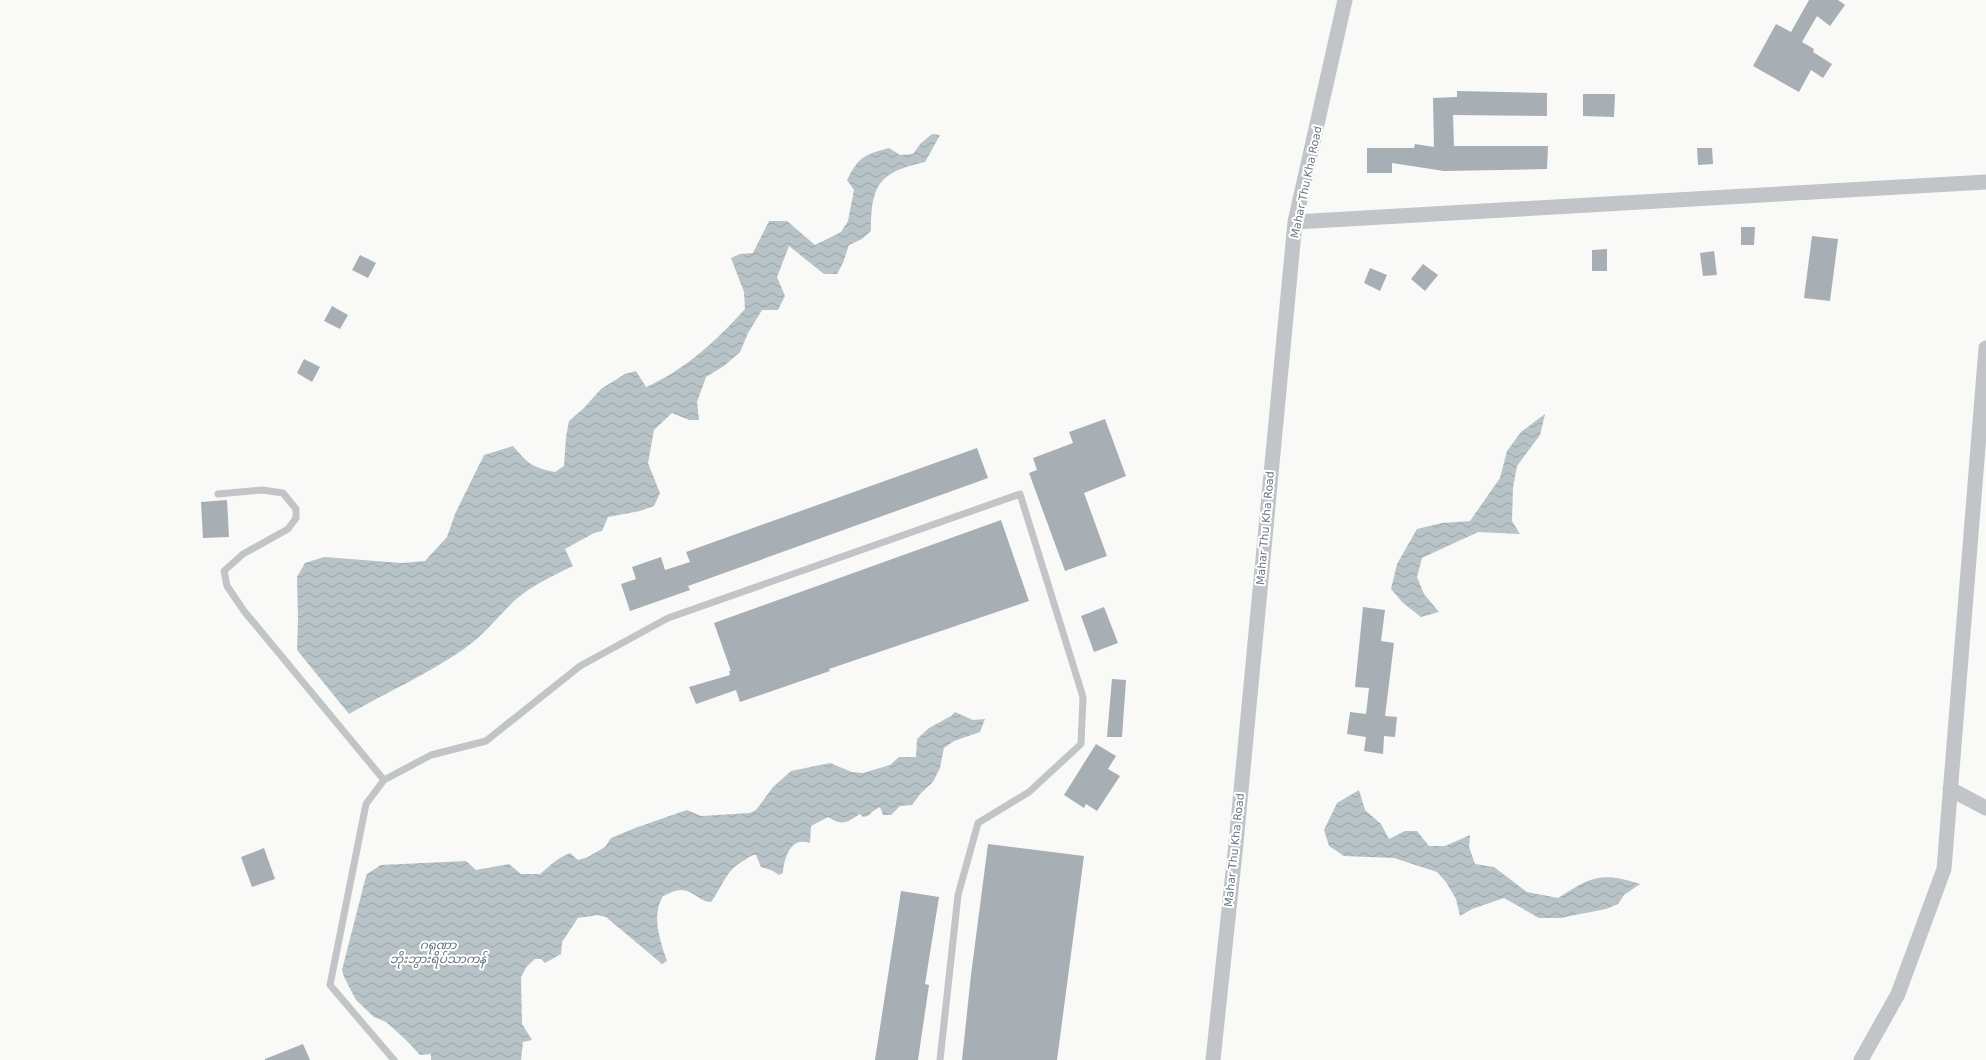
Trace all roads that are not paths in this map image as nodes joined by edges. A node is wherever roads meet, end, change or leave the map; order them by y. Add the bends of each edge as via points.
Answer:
1 (1346, 0) edge
2 (1986, 182) edge
3 (1295, 222) junction
4 (1986, 348) edge
5 (218, 494) dead end
6 (384, 780) junction
7 (1950, 789) junction
8 (1986, 808) edge
9 (394, 1060) edge
10 (940, 1060) edge
11 (1212, 1060) edge
12 (1861, 1060) edge

1 - 3 street, Mahar Thu Kha Road
2 - 3 street
3 - 11 street, Mahar Thu Kha Road via 1236,843
4 - 7 street
5 - 6 lane via 262,490 283,493 296,509 296,518 288,529 243,554 224,572 228,586 244,611
6 - 9 lane via 366,804 330,985
6 - 10 lane via 431,755 486,741 580,666 668,618 1020,494 1083,697 1081,744 1029,792 978,823 958,895
7 - 8 street
7 - 12 street via 1944,869 1898,994

